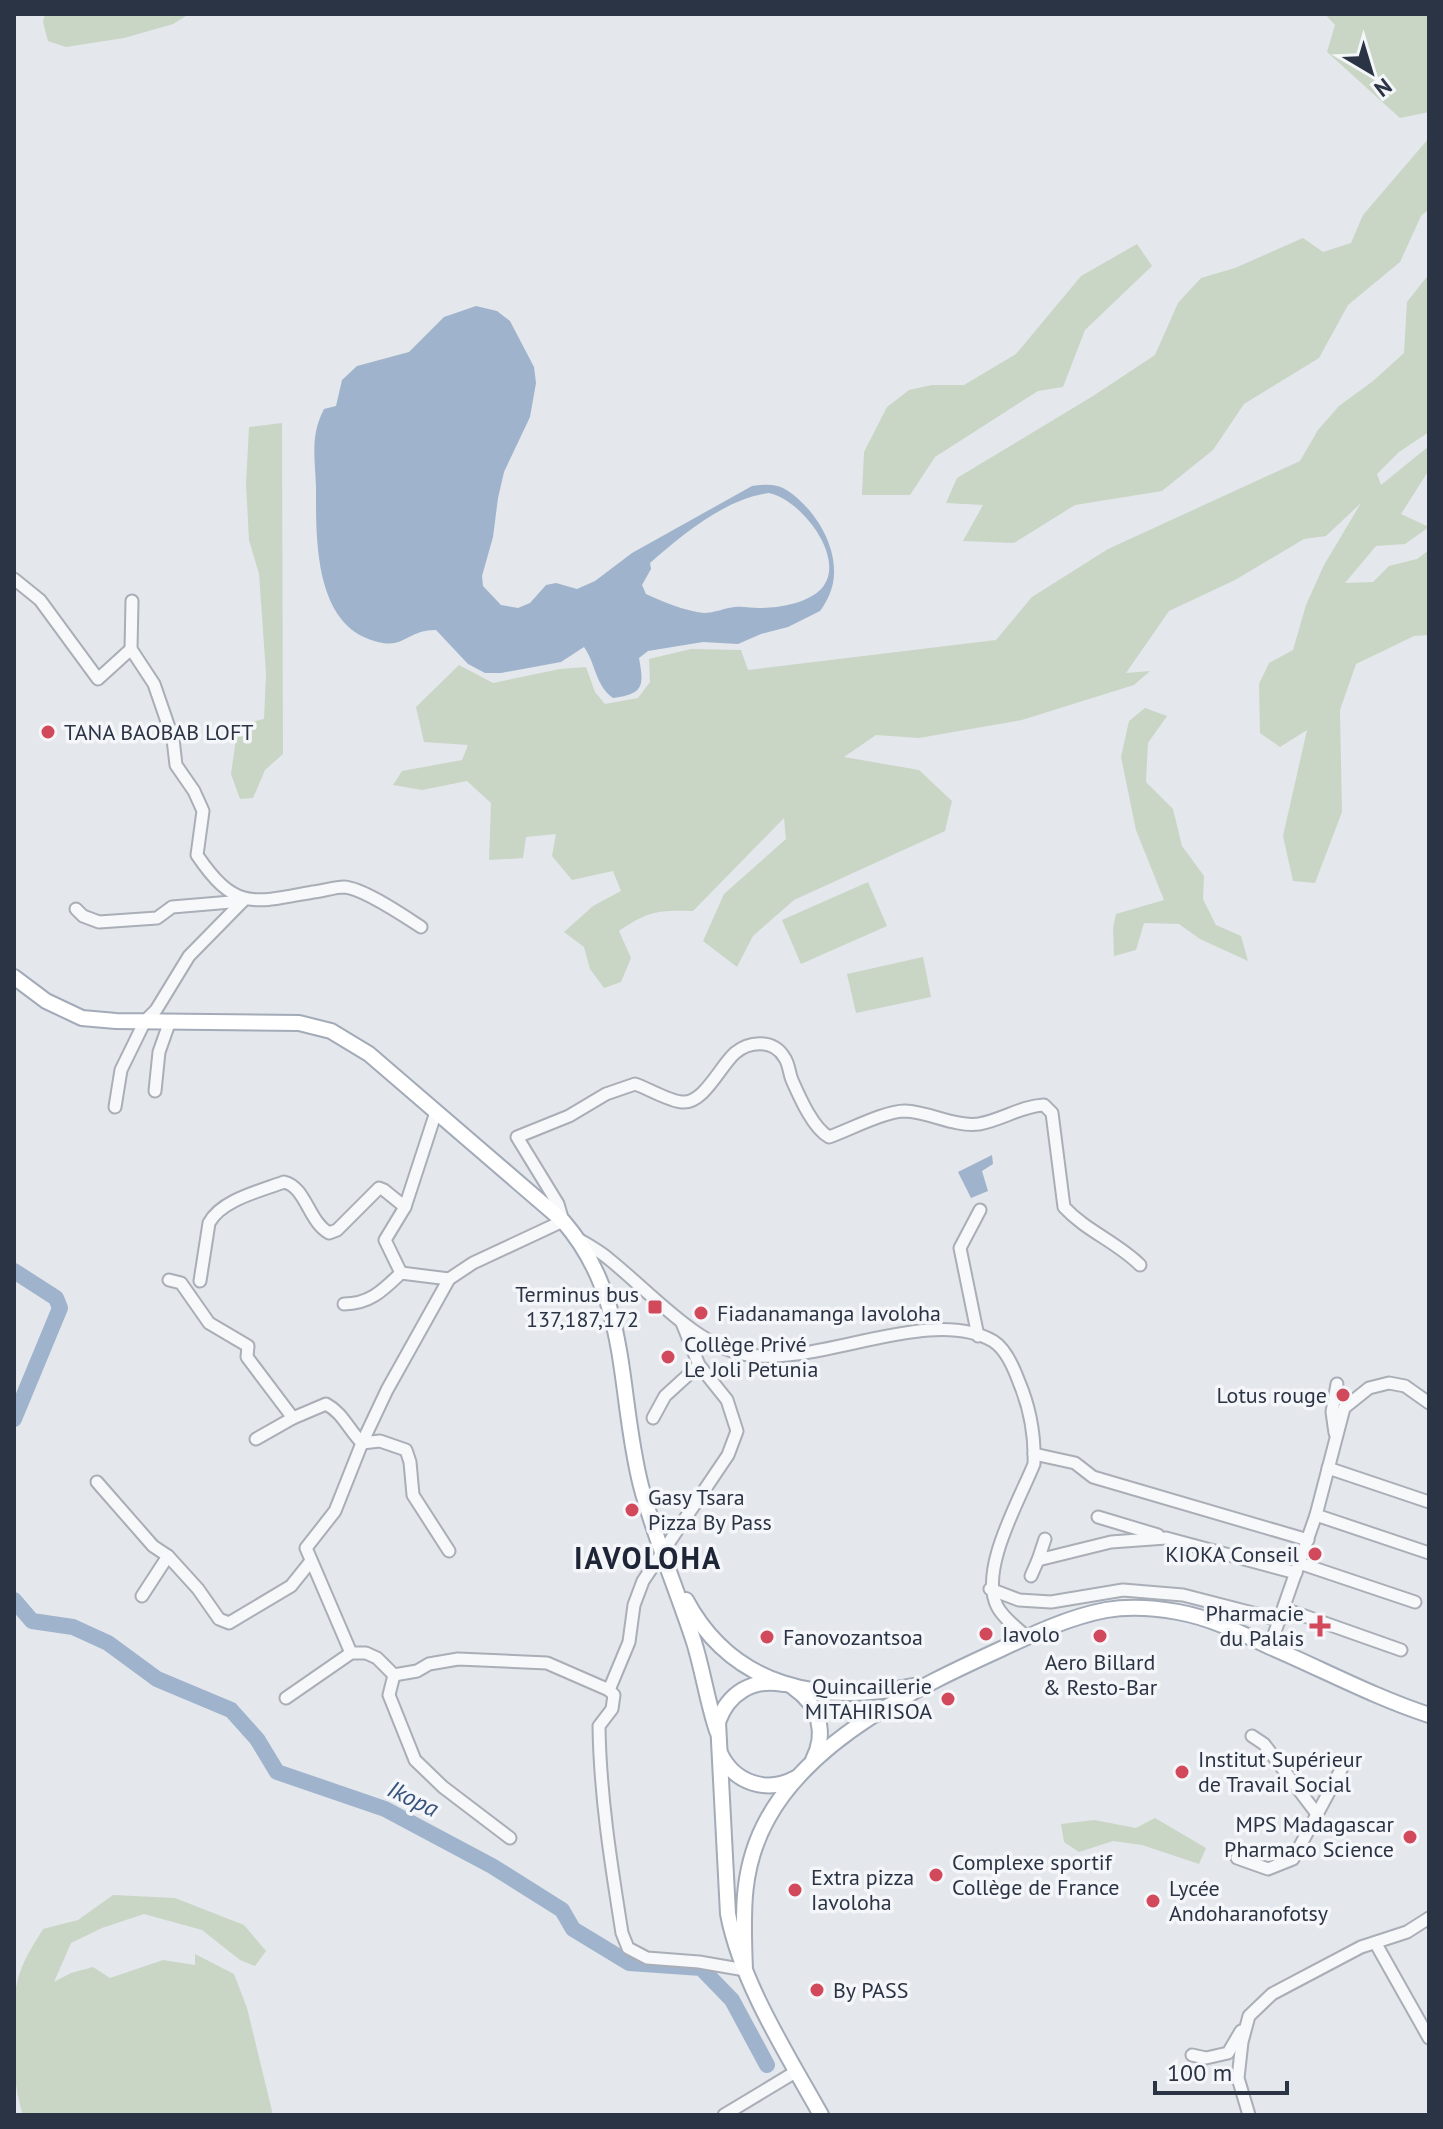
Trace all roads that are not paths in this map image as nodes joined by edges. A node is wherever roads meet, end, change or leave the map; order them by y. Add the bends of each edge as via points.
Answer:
1 (14, 579) edge
2 (132, 601) dead end
3 (131, 649) junction
4 (243, 901) junction
5 (76, 909) dead end
6 (421, 927) dead end
7 (14, 977) edge
8 (145, 1021) junction
9 (170, 1021) junction
10 (155, 1091) dead end
11 (115, 1107) dead end
12 (436, 1112) junction
13 (405, 1207) junction
14 (980, 1210) dead end
15 (563, 1221) junction
16 (578, 1239) junction
17 (1140, 1265) dead end
18 (401, 1273) junction
19 (449, 1279) junction
20 (169, 1280) dead end
21 (200, 1281) dead end
22 (344, 1304) dead end
23 (680, 1319) junction
24 (978, 1336) junction
25 (699, 1365) junction
26 (1337, 1384) dead end
27 (1429, 1403) edge
28 (293, 1418) junction
29 (653, 1418) dead end
30 (1336, 1438) junction
31 (256, 1439) dead end
32 (362, 1443) junction
33 (1034, 1454) junction
34 (1328, 1468) junction
35 (97, 1482) dead end
36 (1429, 1502) edge
37 (1316, 1515) junction
38 (1098, 1517) dead end
39 (1166, 1538) junction
40 (1045, 1539) dead end
41 (1308, 1540) junction
42 (449, 1551) dead end
43 (1429, 1553) edge
44 (168, 1556) junction
45 (666, 1559) junction
46 (1038, 1560) junction
47 (311, 1561) junction
48 (1298, 1568) junction
49 (1031, 1576) dead end
50 (990, 1589) junction
51 (142, 1596) dead end
52 (1415, 1602) dead end
53 (1282, 1615) junction
54 (1027, 1637) junction
55 (1270, 1646) junction
56 (1401, 1650) dead end
57 (351, 1653) junction
58 (394, 1675) junction
59 (925, 1683) junction
60 (786, 1685) junction
61 (609, 1690) junction
62 (286, 1698) dead end
63 (1429, 1715) edge
64 (1252, 1736) dead end
65 (717, 1737) junction
66 (812, 1762) junction
67 (1344, 1764) dead end
68 (800, 1775) junction
69 (1317, 1814) junction
70 (510, 1838) dead end
71 (1237, 1858) dead end
72 (1429, 1918) edge
73 (1376, 1944) junction
74 (745, 1970) junction
75 (1249, 2016) junction
76 (1429, 2038) edge
77 (1192, 2055) dead end
78 (797, 2071) junction
79 (724, 2115) edge
80 (821, 2115) edge
81 (1249, 2115) edge

1 - 3 street via 40,600 98,679
2 - 3 street
3 - 4 street via 154,684 176,765 203,811 197,855 213,878
4 - 5 street via 172,907 157,918 99,922
4 - 6 street via 345,887
4 - 8 street via 189,956
7 - 8 main road via 46,1001 82,1018
8 - 9 main road
8 - 11 street via 121,1070
9 - 10 street via 159,1052
9 - 12 main road via 315,1026 357,1045
12 - 13 street
12 - 15 main road
13 - 18 street via 385,1240
13 - 21 street via 379,1188 329,1233 312,1217 298,1190 284,1182 213,1215
14 - 24 street via 960,1248
15 - 16 main road
15 - 17 street via 517,1137 635,1084 682,1102 695,1099 739,1049 762,1043 784,1056 792,1081 829,1137 904,1111 975,1125 1044,1105 1052,1113 1064,1207
15 - 19 street
16 - 23 street
16 - 45 main road via 602,1282 619,1340 641,1485
18 - 19 street
18 - 22 street via 374,1298
19 - 32 street
20 - 28 street via 181,1283 209,1323 248,1346 247,1357
23 - 24 street via 700,1335 747,1355 826,1350 933,1331
23 - 25 street
24 - 33 street via 995,1342 1016,1374
25 - 29 street via 665,1396
25 - 45 street via 727,1400 737,1431
26 - 30 street via 1332,1412
27 - 30 street via 1405,1386 1369,1388 1344,1408
28 - 31 street
28 - 32 street via 326,1404 340,1412
30 - 34 street
32 - 42 street via 380,1441 406,1450 413,1495
32 - 47 street via 335,1511 306,1548
33 - 41 street via 1075,1463 1093,1477
33 - 50 street via 995,1556
34 - 36 street
34 - 37 street
35 - 44 street
37 - 41 street
37 - 43 street
38 - 39 street
39 - 46 street via 1111,1542
39 - 48 street
40 - 46 street
41 - 48 street
44 - 47 street via 219,1619 229,1623 291,1586
44 - 51 street
45 - 60 main road via 691,1610 719,1644 743,1665
45 - 61 street via 643,1581 629,1642
45 - 65 main road
46 - 49 street
47 - 57 street
48 - 52 street
48 - 53 street
50 - 53 street via 1019,1600 1051,1602 1123,1590 1183,1595
50 - 54 street via 998,1609
53 - 55 street
53 - 56 street
54 - 55 main road via 1088,1614 1146,1608 1215,1621
54 - 59 main road
55 - 63 main road
57 - 58 street via 377,1658
57 - 62 street
58 - 61 street via 458,1659 547,1663
58 - 70 street via 389,1695 415,1760
59 - 60 main road via 850,1695
59 - 66 main road
60 - 65 main road via 758,1683 735,1694 721,1714
60 - 66 main road via 809,1701 817,1715 820,1739
61 - 74 street via 614,1695 612,1709 599,1726 599,1745 606,1832 628,1948 647,1958
64 - 69 street via 1264,1744
65 - 68 main road via 728,1767 749,1782 775,1785
65 - 74 main road via 728,1914
66 - 68 main road
67 - 69 street
68 - 74 main road via 769,1816 750,1864 743,1894
69 - 71 street via 1293,1859 1268,1869
72 - 73 street
73 - 75 street via 1272,1994
73 - 76 street
74 - 78 main road
75 - 77 street via 1228,2053
75 - 81 street via 1238,2078
78 - 79 street
78 - 80 main road

